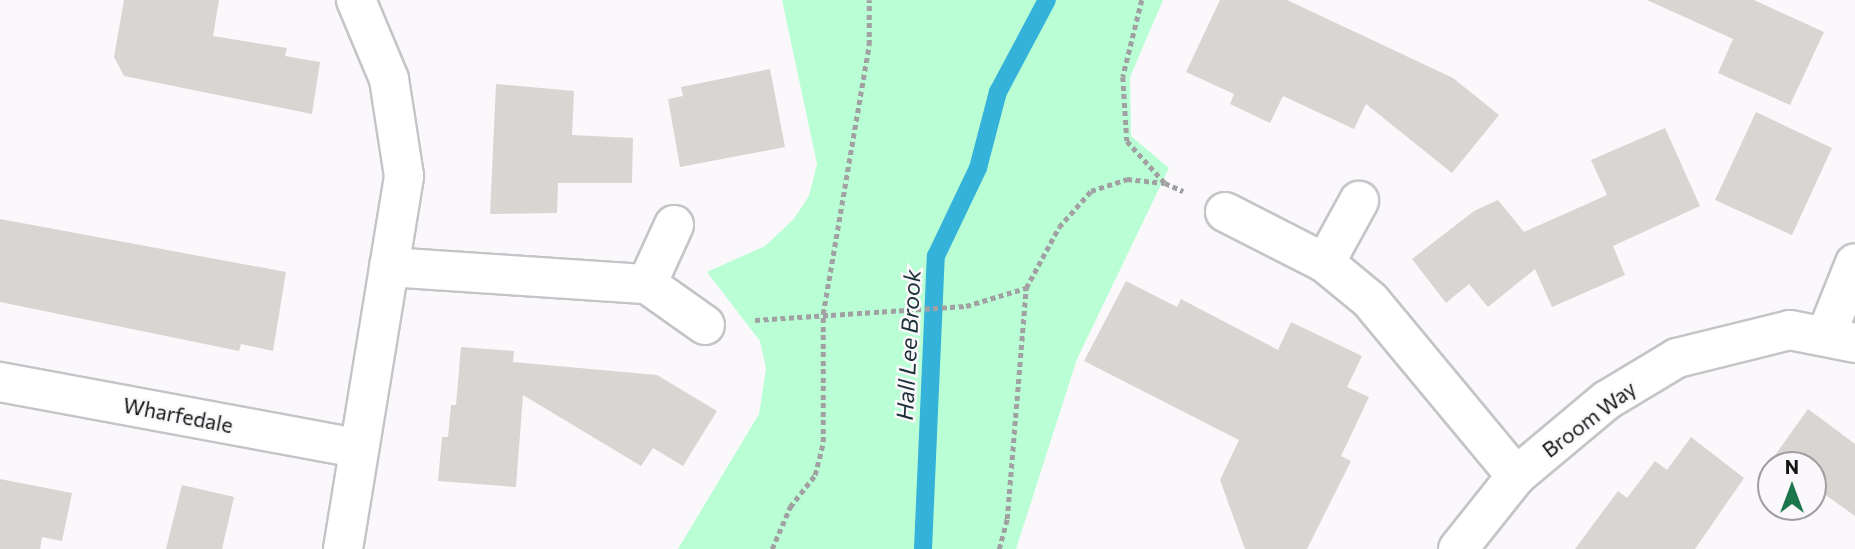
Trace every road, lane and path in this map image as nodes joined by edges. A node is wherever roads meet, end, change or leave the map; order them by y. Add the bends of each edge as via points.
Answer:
1 (356, 0) edge
2 (869, 0) edge
3 (1142, 0) edge
4 (1165, 183) junction
5 (1359, 201) dead end
6 (1225, 212) joint
7 (674, 225) dead end
8 (1325, 263) junction
9 (1855, 263) edge
10 (389, 267) junction
11 (647, 284) junction
12 (1026, 288) junction
13 (823, 314) junction
14 (705, 325) joint
15 (1841, 338) edge
16 (0, 382) edge
17 (356, 448) junction
18 (1516, 476) junction
19 (343, 549) edge
20 (772, 549) edge
21 (999, 549) edge
22 (1458, 549) edge

1 - 10 street via 389,79 401,126 404,176
2 - 13 path via 869,45
3 - 4 path via 1123,77 1127,141
4 - 6 path
4 - 12 path via 1127,179 1091,191 1059,227
5 - 8 street
6 - 8 street
7 - 11 street
8 - 18 street via 1370,300
9 - 15 street, Broom Way
10 - 11 street
10 - 17 street
11 - 14 street
12 - 13 path via 966,306
12 - 21 path via 1007,519
13 - 14 path
13 - 20 path via 823,442 815,475 790,507
15 - 18 street, Broom Way via 1744,337 1676,358 1607,400
16 - 17 street, Wharfedale
17 - 19 street
18 - 22 street, Broom Way

